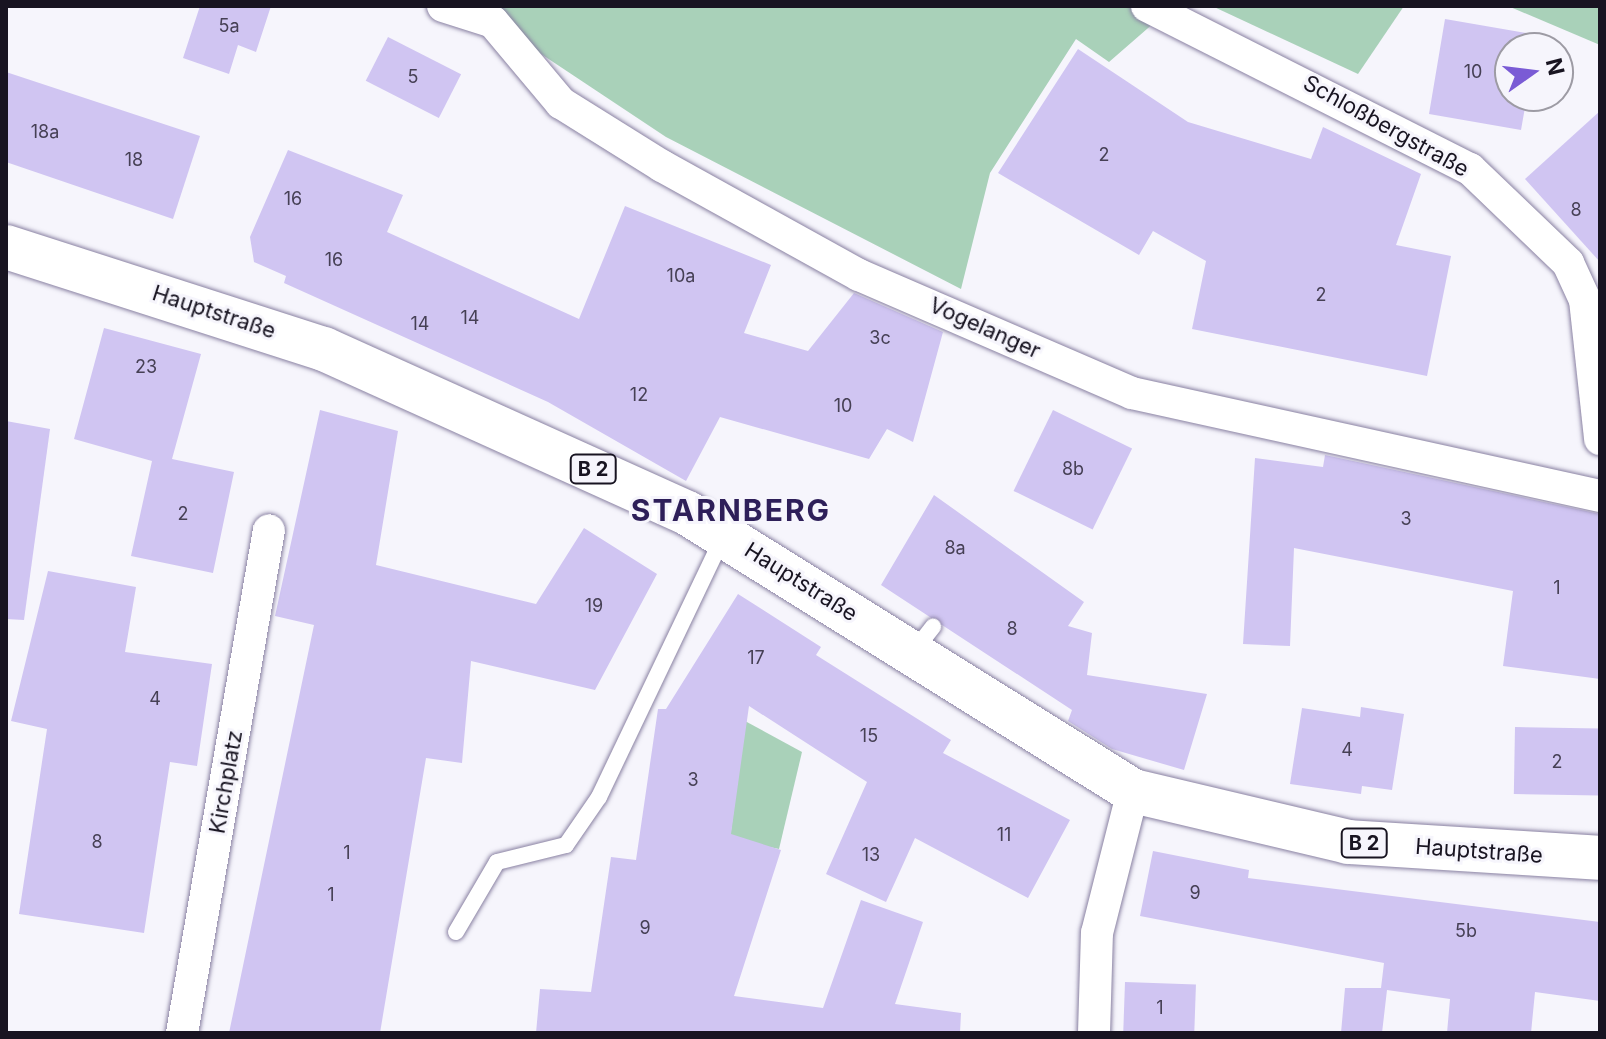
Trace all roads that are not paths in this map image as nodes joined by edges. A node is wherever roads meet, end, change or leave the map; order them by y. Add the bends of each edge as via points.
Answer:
1 (443, 6) edge
2 (1147, 6) edge
3 (6, 247) edge
4 (1600, 439) edge
5 (1600, 496) edge
6 (269, 530) dead end
7 (724, 533) junction
8 (1133, 791) junction
9 (1600, 858) edge
10 (456, 932) dead end
11 (182, 1033) edge
12 (1094, 1033) edge

1 - 5 street, Vogelanger via 493,22 561,103 662,166 859,275 1132,393
2 - 4 street, Schloßbergstraße via 1470,169 1568,263 1585,300
3 - 7 main road, Hauptstraße / B 2 via 324,349
6 - 11 street, Kirchplatz
7 - 8 main road, Hauptstraße / B 2 via 924,639
7 - 10 lane via 599,797 566,845 497,862
8 - 9 main road, Hauptstraße / B 2 via 1348,842
8 - 12 street via 1097,933

